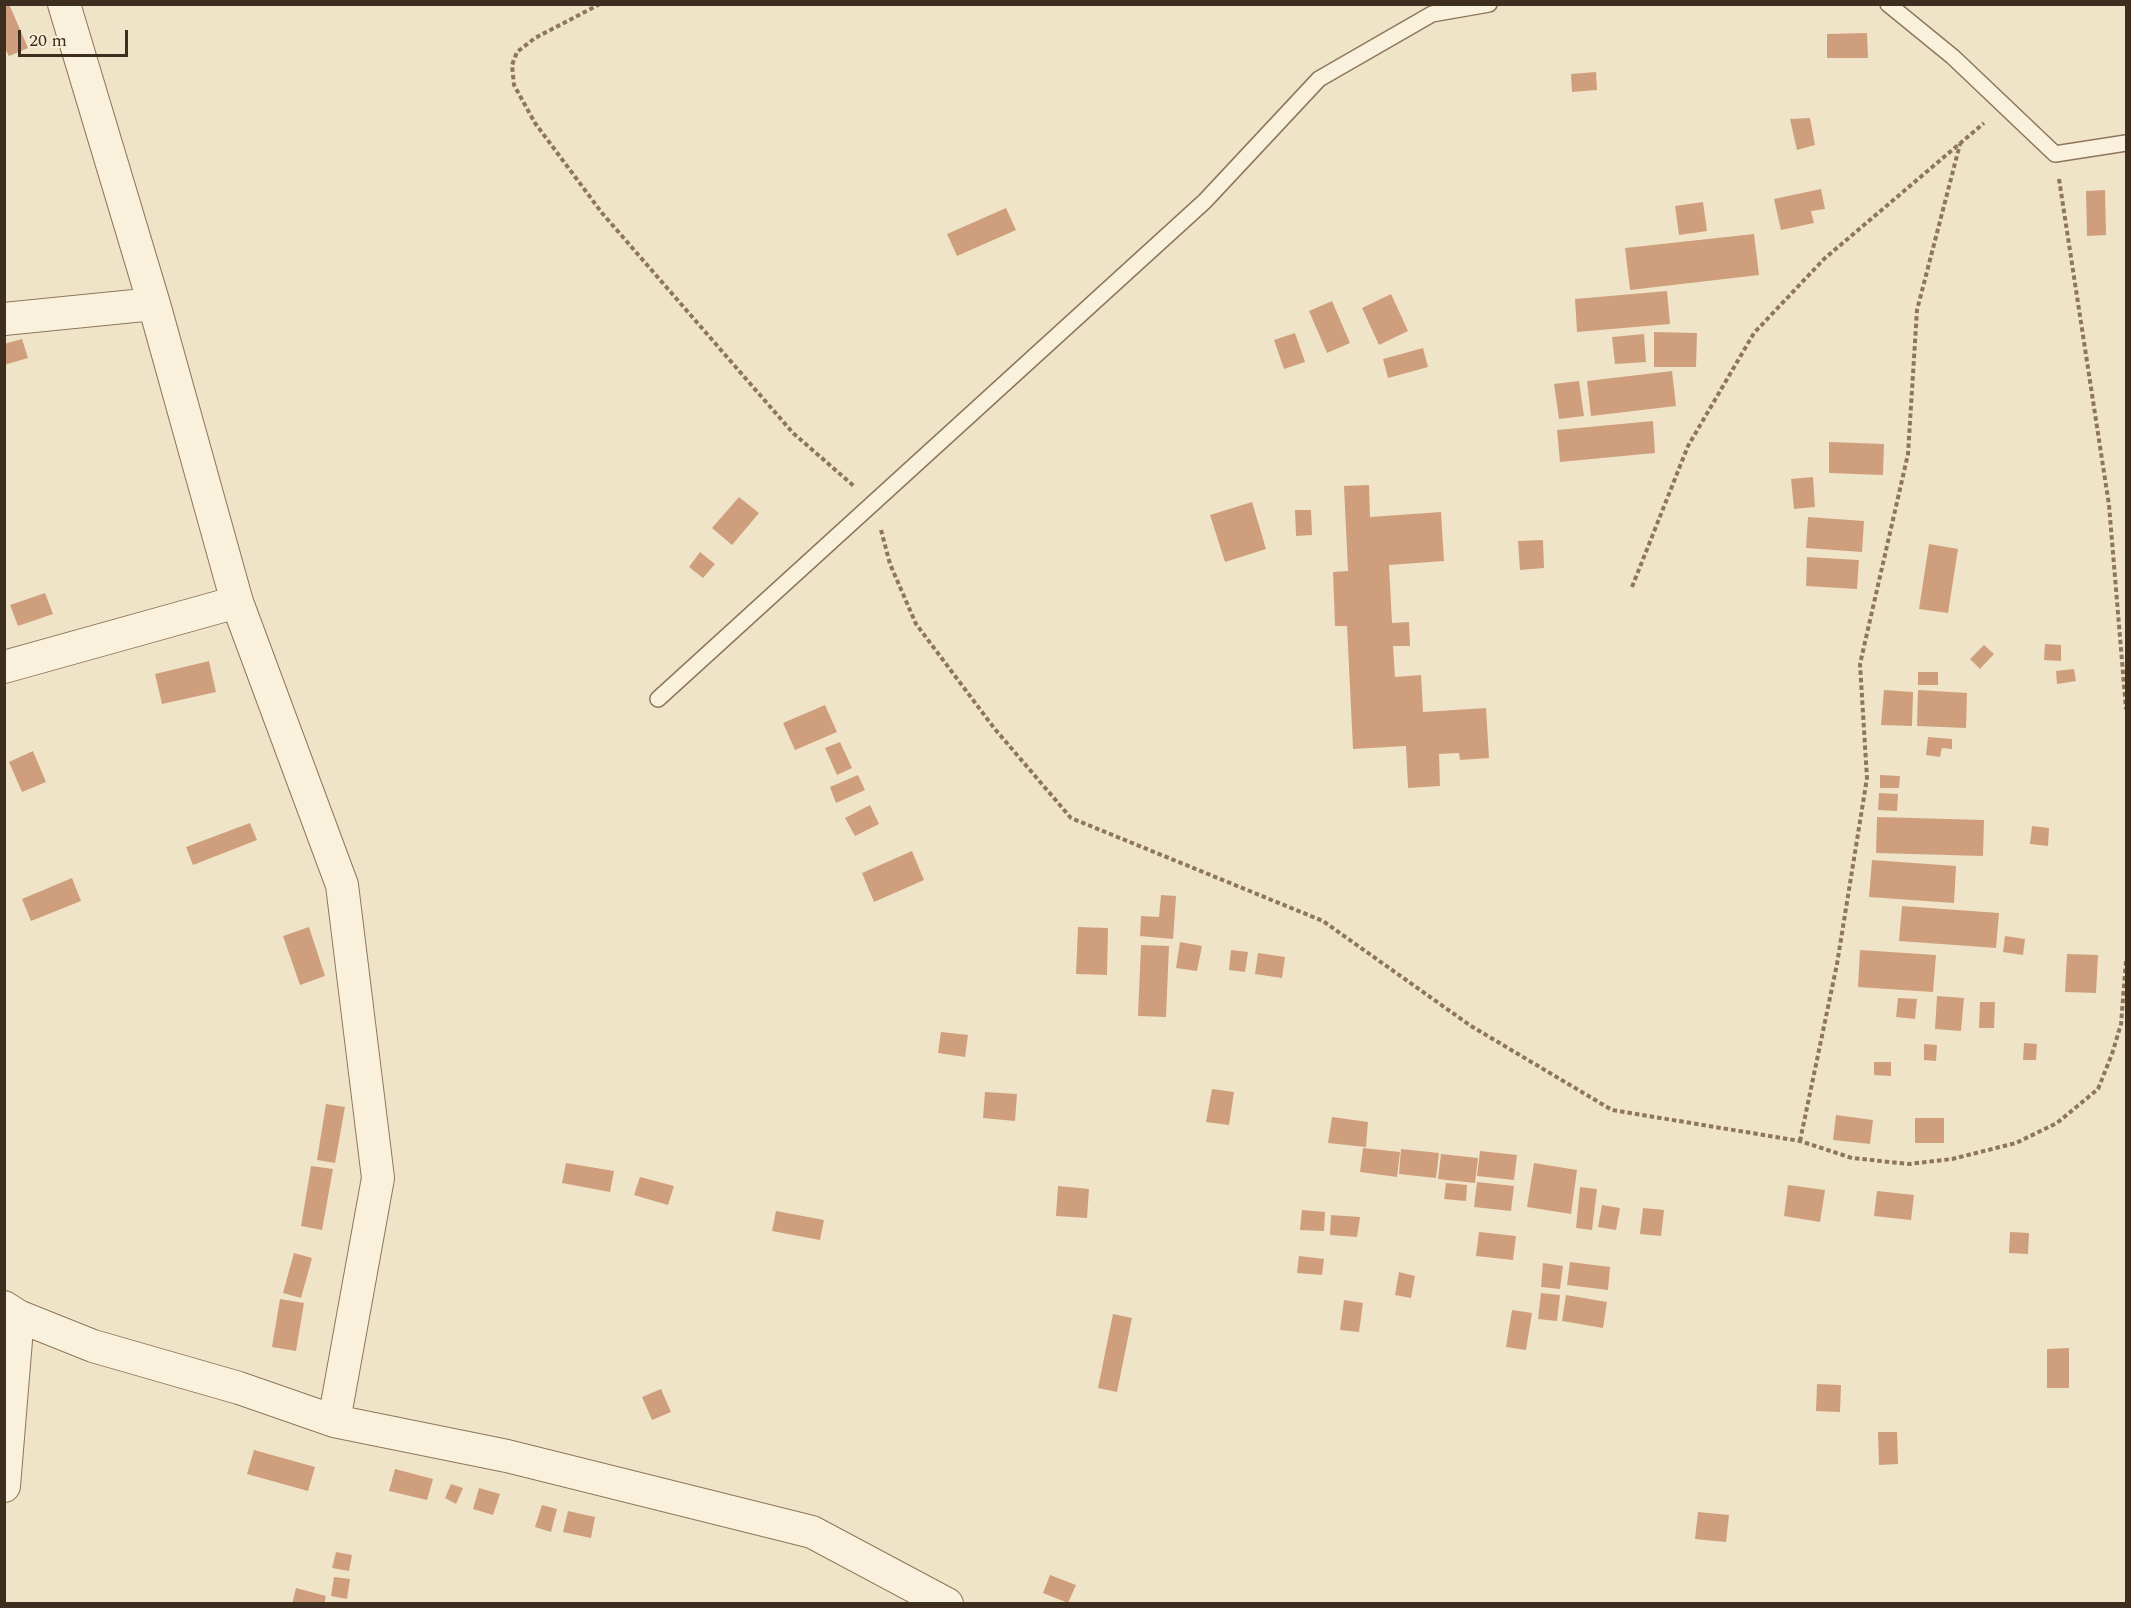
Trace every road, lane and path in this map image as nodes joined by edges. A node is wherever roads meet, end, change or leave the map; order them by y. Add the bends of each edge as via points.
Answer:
1 (64, 4) edge
2 (600, 4) edge
3 (1489, 4) edge
4 (1888, 4) edge
5 (2006, 105) junction
6 (2127, 142) edge
7 (1960, 144) junction
8 (2055, 154) junction
9 (154, 304) junction
10 (4, 319) edge
11 (875, 504) junction
12 (1632, 587) dead end
13 (237, 602) junction
14 (4, 667) edge
15 (658, 699) dead end
16 (2127, 709) edge
17 (2127, 961) edge
18 (1800, 1141) junction
19 (11, 1311) edge
20 (334, 1421) junction
21 (4, 1486) edge
22 (947, 1604) edge

1 - 9 street
2 - 11 path via 535,38 517,52 512,65 514,86 535,123 602,213 793,432
3 - 11 lane via 1432,14 1319,79 1205,201
4 - 5 lane
5 - 7 path
5 - 8 lane
6 - 8 lane
7 - 12 path via 1824,259 1754,333 1688,446
7 - 18 path via 1917,310 1908,454 1860,664 1867,778 1838,964
8 - 16 path via 2109,504
9 - 10 street
9 - 13 street
11 - 15 lane
11 - 18 path via 890,564 916,624 994,728 1071,818 1323,921 1471,1026 1612,1110
13 - 14 street
13 - 20 street via 342,885 378,1178
17 - 18 path via 2121,1024 2098,1089 2057,1123 2016,1143 1952,1159 1909,1164 1852,1158
19 - 20 street via 93,1346 239,1388
19 - 21 street
20 - 22 street via 507,1456 812,1532

